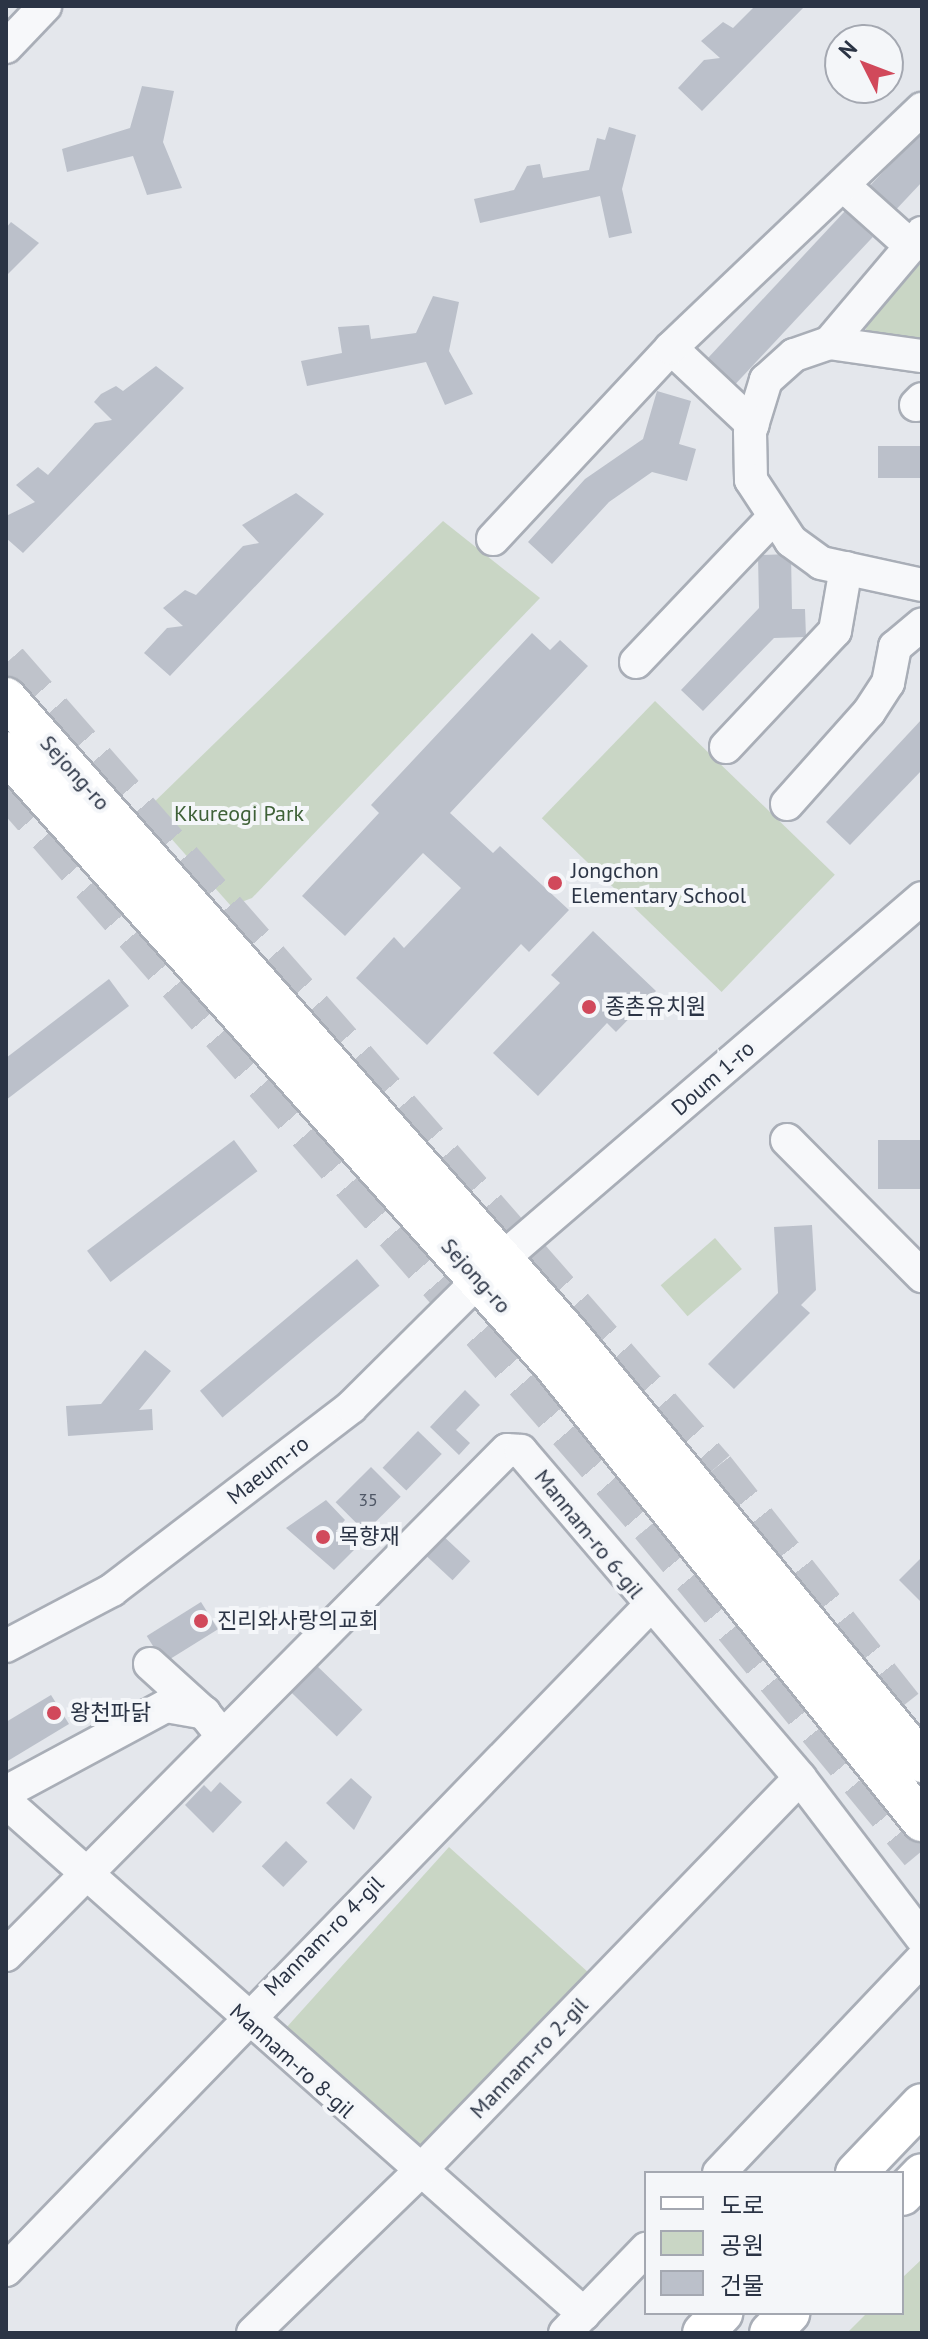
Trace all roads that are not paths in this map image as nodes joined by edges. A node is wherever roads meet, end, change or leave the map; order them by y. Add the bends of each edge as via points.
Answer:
1 (45, 6) edge
2 (6, 47) edge
3 (922, 109) edge
4 (845, 187) junction
5 (917, 240) edge
6 (829, 343) junction
7 (671, 348) junction
8 (922, 356) edge
9 (753, 425) junction
10 (772, 519) junction
11 (493, 539) dead end
12 (846, 568) junction
13 (922, 585) edge
14 (922, 624) edge
15 (636, 662) dead end
16 (6, 698) edge
17 (726, 747) dead end
18 (6, 752) edge
19 (787, 804) dead end
20 (922, 898) edge
21 (787, 1140) dead end
22 (491, 1269) junction
23 (922, 1276) edge
24 (649, 1607) junction
25 (6, 1646) edge
26 (150, 1664) dead end
27 (212, 1724) junction
28 (922, 1762) edge
29 (800, 1778) junction
30 (6, 1792) edge
31 (6, 1802) edge
32 (922, 1821) edge
33 (82, 1872) junction
34 (922, 1938) edge
35 (6, 1955) edge
36 (922, 1959) edge
37 (243, 2018) junction
38 (922, 2104) edge
39 (721, 2171) edge
40 (858, 2171) edge
41 (418, 2173) junction
42 (922, 2174) edge
43 (904, 2193) edge
44 (644, 2251) edge
45 (6, 2270) edge
46 (720, 2315) edge
47 (787, 2315) edge
48 (575, 2324) edge
49 (253, 2333) edge
50 (703, 2333) edge
51 (770, 2333) edge

1 - 2 street
3 - 4 street
4 - 5 street
4 - 7 street via 811,210
5 - 6 street
6 - 8 street
6 - 9 street via 794,355 766,380
7 - 9 street
7 - 11 street
9 - 10 street via 751,480
10 - 12 street via 821,563
10 - 15 street
12 - 13 street
12 - 17 street via 835,631
14 - 19 street via 895,647 888,683 869,712
16 - 22 main road, Sejong-ro
18 - 22 main road, Sejong-ro
20 - 22 street, Doum 1-ro
21 - 23 street
22 - 25 street, Maeum-ro via 338,1416 112,1590
22 - 28 main road, Sejong-ro
22 - 32 main road, Sejong-ro
24 - 27 street, Mannam-ro 6-gil via 521,1451 507,1450
24 - 29 street, Mannam-ro 6-gil
24 - 37 street, Mannam-ro 4-gil
26 - 27 street
27 - 30 street via 166,1706
27 - 33 street, Mannam-ro 6-gil
29 - 34 street, Mannam-ro 6-gil
29 - 41 street, Mannam-ro 2-gil
31 - 33 street, Mannam-ro 8-gil
33 - 35 street, Mannam-ro 6-gil
33 - 37 street, Mannam-ro 8-gil
36 - 39 street
37 - 41 street, Mannam-ro 8-gil
37 - 45 street, Mannam-ro 4-gil
38 - 40 main road
41 - 48 street, Mannam-ro 8-gil
41 - 49 street, Mannam-ro 2-gil
42 - 43 main road
44 - 48 street
46 - 50 main road
47 - 51 main road

